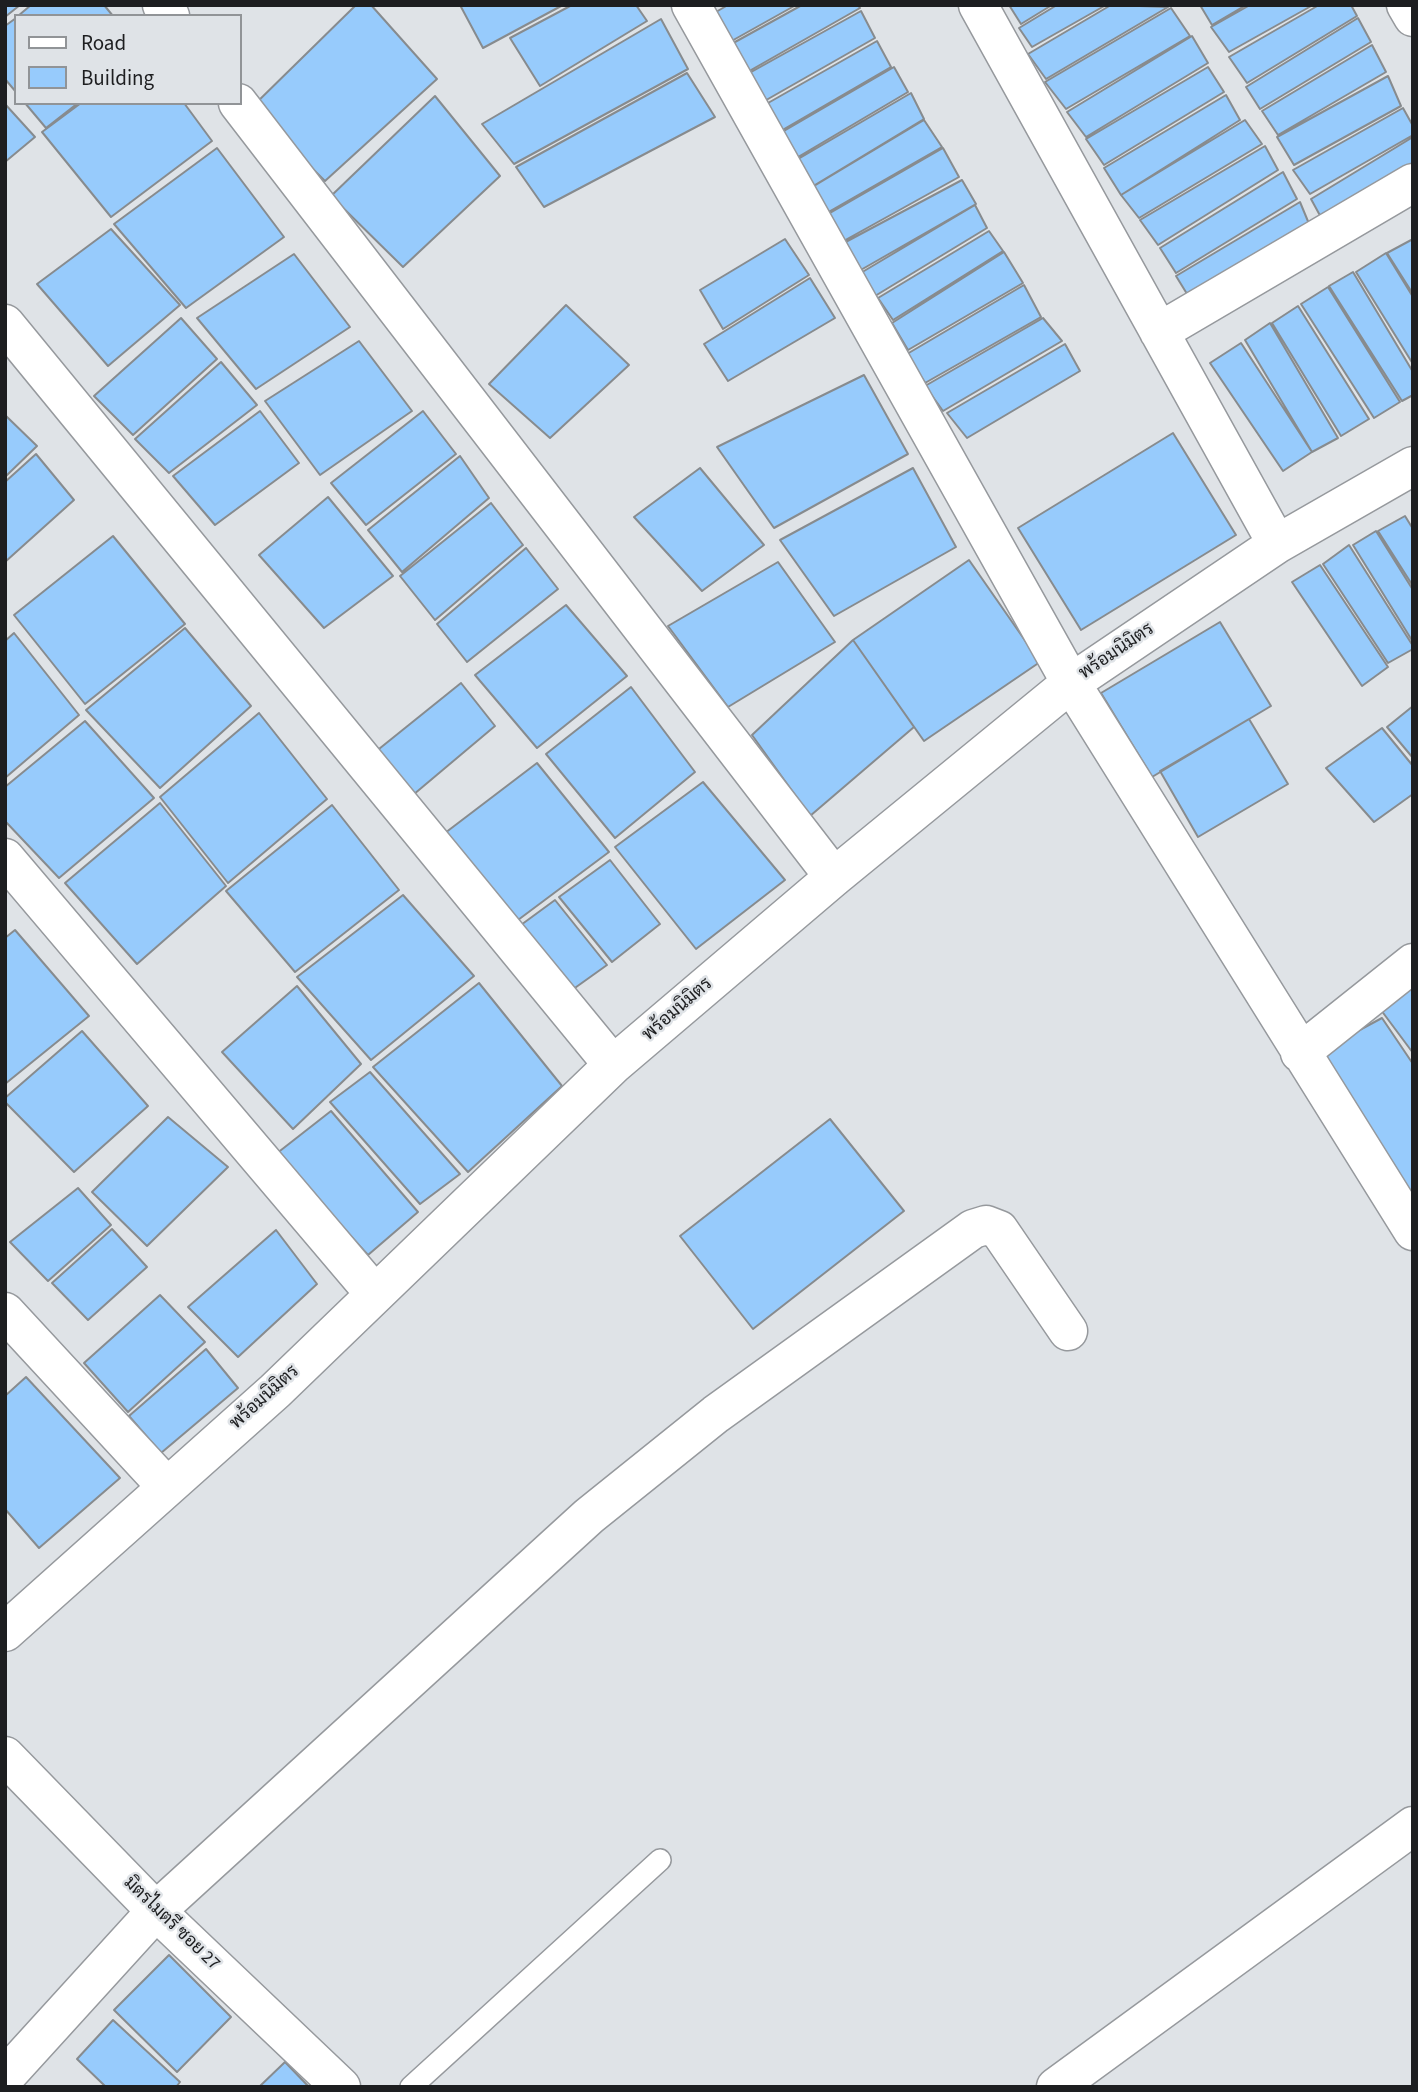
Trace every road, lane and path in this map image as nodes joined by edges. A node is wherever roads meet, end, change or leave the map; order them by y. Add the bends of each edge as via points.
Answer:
1 (691, 5) edge
2 (978, 5) edge
3 (1406, 5) edge
4 (1413, 17) edge
5 (240, 105) edge
6 (1413, 183) edge
7 (5, 324) edge
8 (1159, 332) junction
9 (1413, 466) edge
10 (1276, 544) junction
11 (1071, 682) junction
12 (5, 858) edge
13 (834, 877) junction
14 (1413, 963) edge
15 (1300, 1053) junction
16 (613, 1065) junction
17 (1413, 1231) edge
18 (374, 1293) junction
19 (5, 1312) edge
20 (1068, 1331) dead end
21 (166, 1486) junction
22 (5, 1632) edge
23 (5, 1756) edge
24 (1413, 1826) edge
25 (660, 1860) dead end
26 (156, 1911) junction
27 (5, 2077) edge
28 (341, 2087) edge
29 (411, 2087) edge
30 (1056, 2087) edge

1 - 11 street
2 - 8 street
3 - 4 street
5 - 13 street
6 - 8 street
7 - 16 street
8 - 10 street
9 - 10 street, พร้อมนิมิตร
10 - 11 street, พร้อมนิมิตร
11 - 13 street, พร้อมนิมิตร
11 - 15 street
12 - 18 street
13 - 16 street, พร้อมนิมิตร
14 - 15 street
15 - 17 street
16 - 18 street, พร้อมนิมิตร
18 - 21 street, พร้อมนิมิตร via 275,1391
19 - 21 street
20 - 26 street via 999,1230 986,1225 973,1229 716,1414 589,1516
21 - 22 street, พร้อมนิมิตร
23 - 26 street, มิตรไมตรี ซอย 27
24 - 30 street
25 - 29 lane
26 - 27 street
26 - 28 street, มิตรไมตรี ซอย 27

